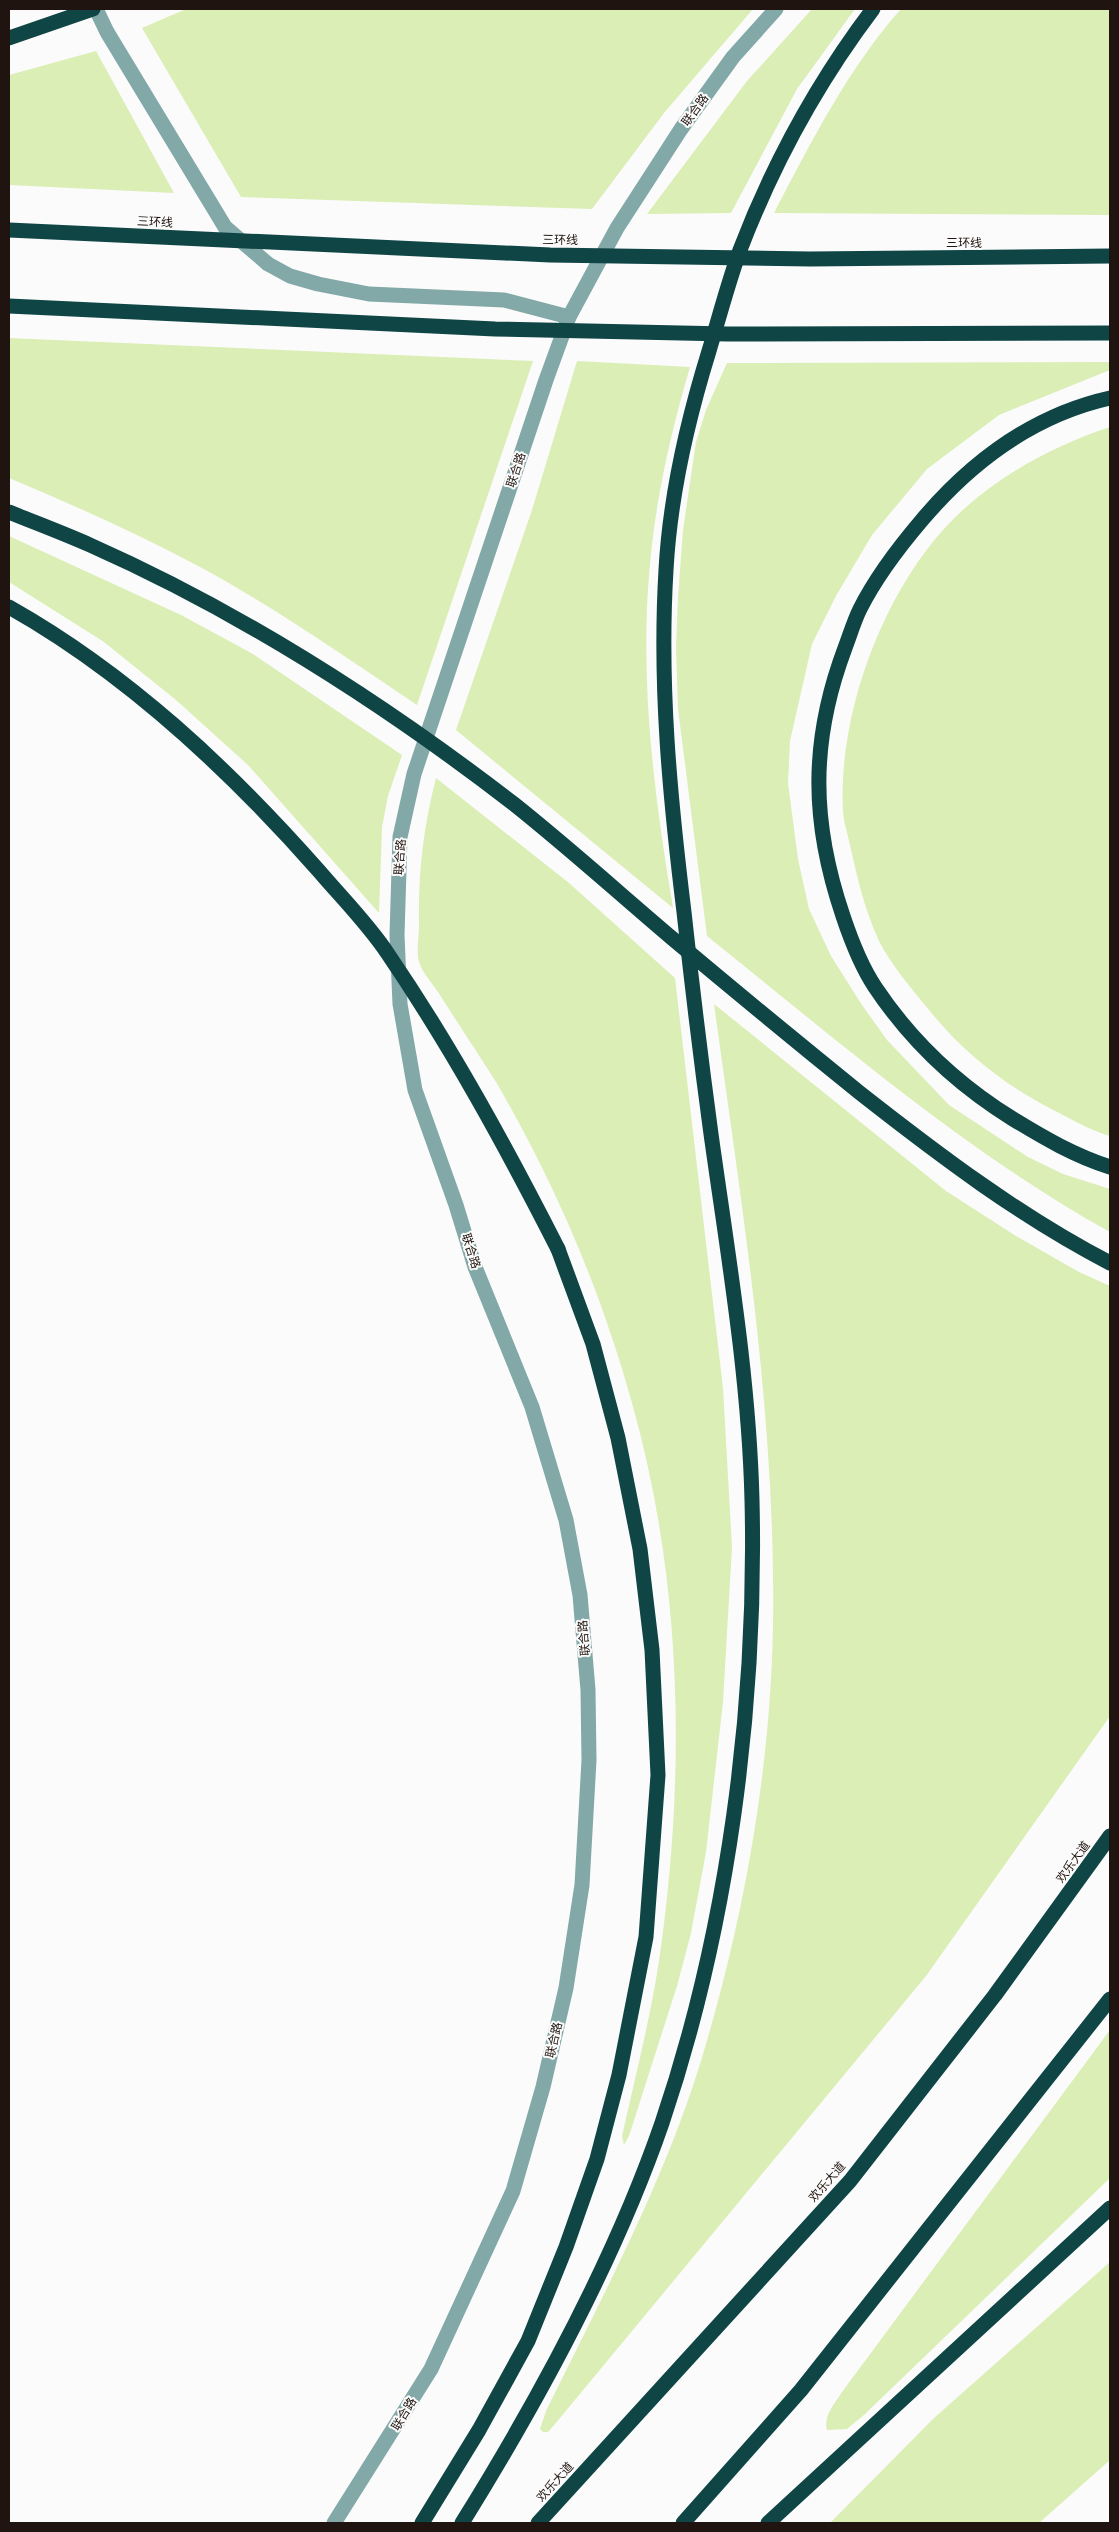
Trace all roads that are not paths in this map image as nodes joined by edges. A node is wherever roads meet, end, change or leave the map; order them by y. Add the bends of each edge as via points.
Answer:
1 (95, 9) edge
2 (776, 9) edge
3 (872, 9) edge
4 (9, 38) edge
5 (9, 230) edge
6 (1110, 256) edge
7 (9, 306) edge
8 (569, 317) junction
9 (1110, 333) edge
10 (1110, 398) edge
11 (9, 512) edge
12 (9, 608) edge
13 (1110, 1167) edge
14 (1110, 1263) edge
15 (1110, 1836) edge
16 (1110, 1999) edge
17 (1110, 2208) edge
18 (334, 2523) edge
19 (422, 2523) edge
20 (462, 2523) edge
21 (538, 2523) edge
22 (683, 2523) edge
23 (768, 2523) edge

1 - 4 highway
1 - 8 street via 225,227 268,264 290,276 369,294 504,300
2 - 8 street, 联合路 via 733,57 681,129 617,228
3 - 20 highway via 842,50 799,120 738,254 695,396 669,525 664,705 672,813 709,1121 739,1330 752,1501 750,1615 740,1758 724,1870 702,1988 661,2126 614,2240 576,2320 526,2417
5 - 6 highway, 三环线, bridge via 550,255 810,259
7 - 9 highway, bridge via 495,329 727,334
8 - 18 street, 联合路 via 414,774 400,837 397,935 400,1004 416,1090 475,1267 532,1407 566,1520 580,1595 588,1690 590,1760 582,1885 562,2006 543,2087 512,2191 431,2369
10 - 13 highway via 1032,427 989,454 944,495 895,552 860,609 835,674 820,740 818,787 820,826 829,875 850,935 874,985 902,1023 940,1065 993,1107 1045,1139
11 - 14 highway, bridge via 91,545 158,579 302,657 365,698 514,805 744,999 902,1126 980,1183
12 - 19 highway, bridge via 81,654 204,750 286,833 387,952 506,1146 558,1249 595,1353 618,1438 640,1549 652,1650 658,1775 646,1937 619,2076 597,2158 566,2248 528,2341 480,2430
15 - 21 highway, 欢乐大道 via 995,1995 850,2181
16 - 22 highway via 800,2390
17 - 23 highway

